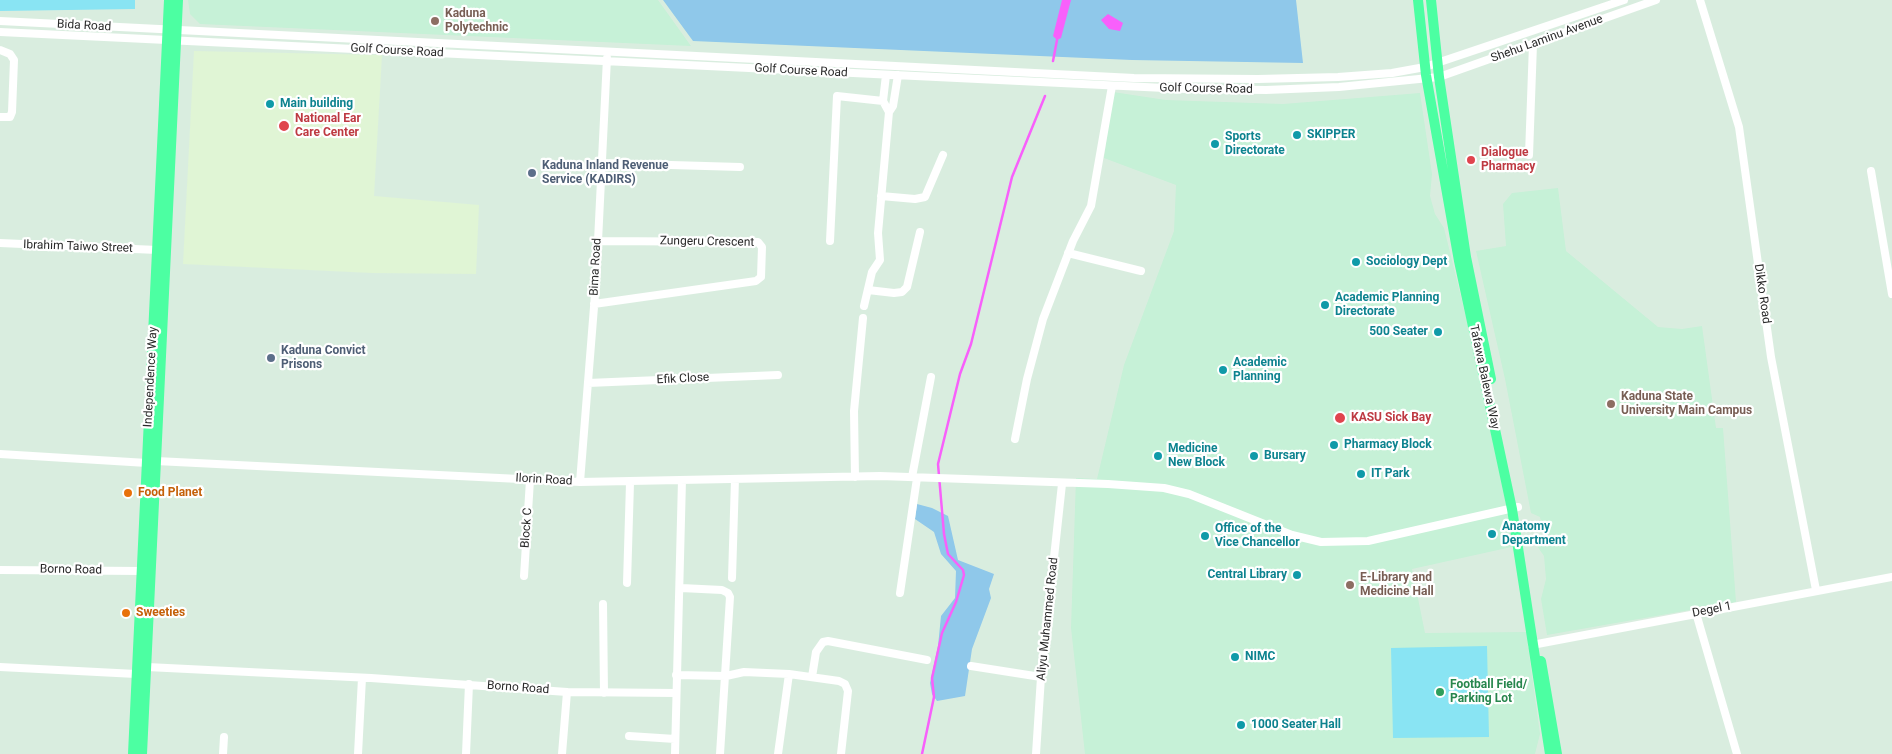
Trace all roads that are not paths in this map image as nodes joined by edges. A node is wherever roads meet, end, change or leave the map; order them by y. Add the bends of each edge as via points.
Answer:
1 (169, 0) edge
2 (178, 0) edge
3 (1418, 0) edge
4 (1431, 0) edge
5 (1624, 0) edge
6 (1656, 0) edge
7 (1700, 0) edge
8 (0, 21) edge
9 (0, 32) edge
10 (172, 35) junction
11 (1533, 44) junction
12 (0, 50) edge
13 (607, 52) junction
14 (607, 62) junction
15 (1438, 62) junction
16 (1425, 67) junction
17 (886, 75) junction
18 (898, 75) junction
19 (1439, 77) junction
20 (1186, 80) junction
21 (1427, 80) junction
22 (1112, 86) junction
23 (1186, 89) junction
24 (883, 101) junction
25 (888, 112) junction
26 (0, 117) edge
27 (943, 155) dead end
28 (1528, 155) dead end
29 (602, 163) junction
30 (740, 167) dead end
31 (1871, 171) dead end
32 (881, 196) junction
33 (920, 232) dead end
34 (598, 240) junction
35 (830, 241) dead end
36 (0, 244) edge
37 (157, 250) junction
38 (1068, 253) junction
39 (1141, 271) dead end
40 (868, 290) junction
41 (1892, 294) edge
42 (594, 304) junction
43 (864, 306) dead end
44 (863, 318) dead end
45 (778, 375) dead end
46 (931, 377) dead end
47 (588, 383) junction
48 (1015, 439) dead end
49 (0, 454) edge
50 (151, 462) junction
51 (855, 477) junction
52 (914, 477) junction
53 (735, 479) junction
54 (530, 480) junction
55 (682, 480) junction
56 (580, 482) junction
57 (630, 483) junction
58 (1062, 484) junction
59 (1515, 508) junction
60 (0, 570) edge
61 (142, 571) junction
62 (524, 576) dead end
63 (1892, 577) edge
64 (732, 578) dead end
65 (627, 584) dead end
66 (681, 588) junction
67 (1816, 590) junction
68 (900, 593) dead end
69 (603, 604) dead end
70 (1696, 613) junction
71 (1535, 645) junction
72 (927, 660) dead end
73 (971, 666) dead end
74 (0, 667) edge
75 (147, 667) junction
76 (136, 674) junction
77 (789, 674) junction
78 (676, 675) junction
79 (726, 676) junction
80 (812, 677) junction
81 (1040, 677) junction
82 (362, 678) junction
83 (469, 684) junction
84 (567, 692) junction
85 (604, 693) junction
86 (676, 693) junction
87 (629, 736) dead end
88 (224, 737) dead end
89 (675, 739) junction
90 (133, 754) edge
91 (142, 754) edge
92 (223, 754) edge
93 (358, 754) edge
94 (466, 754) edge
95 (562, 754) edge
96 (675, 754) edge
97 (720, 754) edge
98 (778, 754) edge
99 (841, 754) edge
100 (1036, 754) edge
101 (1550, 754) edge
102 (1557, 754) edge
103 (1737, 754) edge

1 - 10 main road, Independence Way
2 - 10 main road, Independence Way
3 - 16 main road, Tafawa Balewa Way
4 - 15 main road, Tafawa Balewa Way
5 - 15 street, Shehu Laminu Avenue
6 - 11 street, Shehu Laminu Avenue
7 - 67 street, Dikko Road via 1739,127 1770,357
8 - 10 street, Bida Road
9 - 10 street, Bida Road
10 - 13 street, Golf Course Road
10 - 14 street, Golf Course Road
10 - 37 main road, Independence Way
10 - 50 main road, Independence Way
11 - 19 street, Shehu Laminu Avenue
11 - 28 street
12 - 26 street via 10,54 14,60 12,112 6,118
13 - 14 street, Bima Road
13 - 20 street, Golf Course Road
14 - 17 street, Golf Course Road
14 - 29 street, Bima Road
15 - 16 street, Shehu Laminu Avenue
15 - 19 main road, Tafawa Balewa Way
16 - 20 street, Golf Course Road via 1338,77
16 - 21 main road, Tafawa Balewa Way
17 - 18 street, Golf Course Road
17 - 24 street
18 - 22 street, Golf Course Road
18 - 25 street via 893,106
19 - 21 street, Shehu Laminu Avenue
19 - 59 main road, Tafawa Balewa Way via 1466,257
20 - 23 street
21 - 23 street, Golf Course Road via 1321,88
21 - 59 main road, Tafawa Balewa Way via 1458,261
22 - 23 street, Golf Course Road
22 - 38 street via 1091,206
24 - 25 street
24 - 35 street via 837,96
25 - 32 street
27 - 32 street via 925,197
29 - 30 street
29 - 34 street, Bima Road
31 - 41 street
32 - 40 street via 880,260 872,272
33 - 40 street via 907,287 894,293
34 - 42 street, Bima Road
34 - 42 street, Zungeru Crescent via 758,242 762,246 761,277 756,281
36 - 37 street, Ibrahim Taiwo Street
37 - 50 main road, Independence Way
38 - 39 street
38 - 48 street via 1043,319
40 - 43 street
42 - 47 street, Bima Road
44 - 51 street via 854,411
45 - 47 street, Efik Close
46 - 52 street
47 - 56 street, Bima Road
49 - 50 street, Ilorin Road
50 - 54 street, Ilorin Road
50 - 61 main road, Independence Way
50 - 75 main road, Independence Way
51 - 52 street, Ilorin Road
51 - 53 street, Ilorin Road
52 - 58 street, Ilorin Road
52 - 68 street
53 - 55 street, Ilorin Road
53 - 64 street
54 - 56 street, Ilorin Road
54 - 62 street, Block C
55 - 57 street, Ilorin Road
55 - 66 street
56 - 57 street, Ilorin Road
57 - 65 street
58 - 59 street, Ilorin Road via 1164,488 1189,494 1292,535 1321,542 1368,542
58 - 81 street, Aliyu Muhammed Road
59 - 71 main road, Tafawa Balewa Way
60 - 61 street, Borno Road
61 - 76 main road, Independence Way
63 - 67 street, Degel 1
66 - 78 street
66 - 79 street via 728,593
67 - 70 street, Degel 1
69 - 85 street
70 - 71 street, Degel 1
70 - 103 street
71 - 101 main road, Tafawa Balewa Way
71 - 102 main road, Tafawa Balewa Way
72 - 80 street via 823,642 816,652
73 - 81 street
74 - 76 street
75 - 82 street, Borno Road
75 - 91 main road, Independence Way
76 - 90 main road, Independence Way
77 - 79 street via 744,672
77 - 80 street
77 - 98 street
78 - 79 street
78 - 86 street
79 - 97 street
80 - 99 street via 839,681 848,691
81 - 100 street, Aliyu Muhammed Road
82 - 83 street, Borno Road
82 - 93 street
83 - 84 street, Borno Road
83 - 94 street
84 - 85 street, Borno Road
84 - 95 street
85 - 86 street, Borno Road
86 - 89 street
87 - 89 street
88 - 92 street
89 - 96 street

